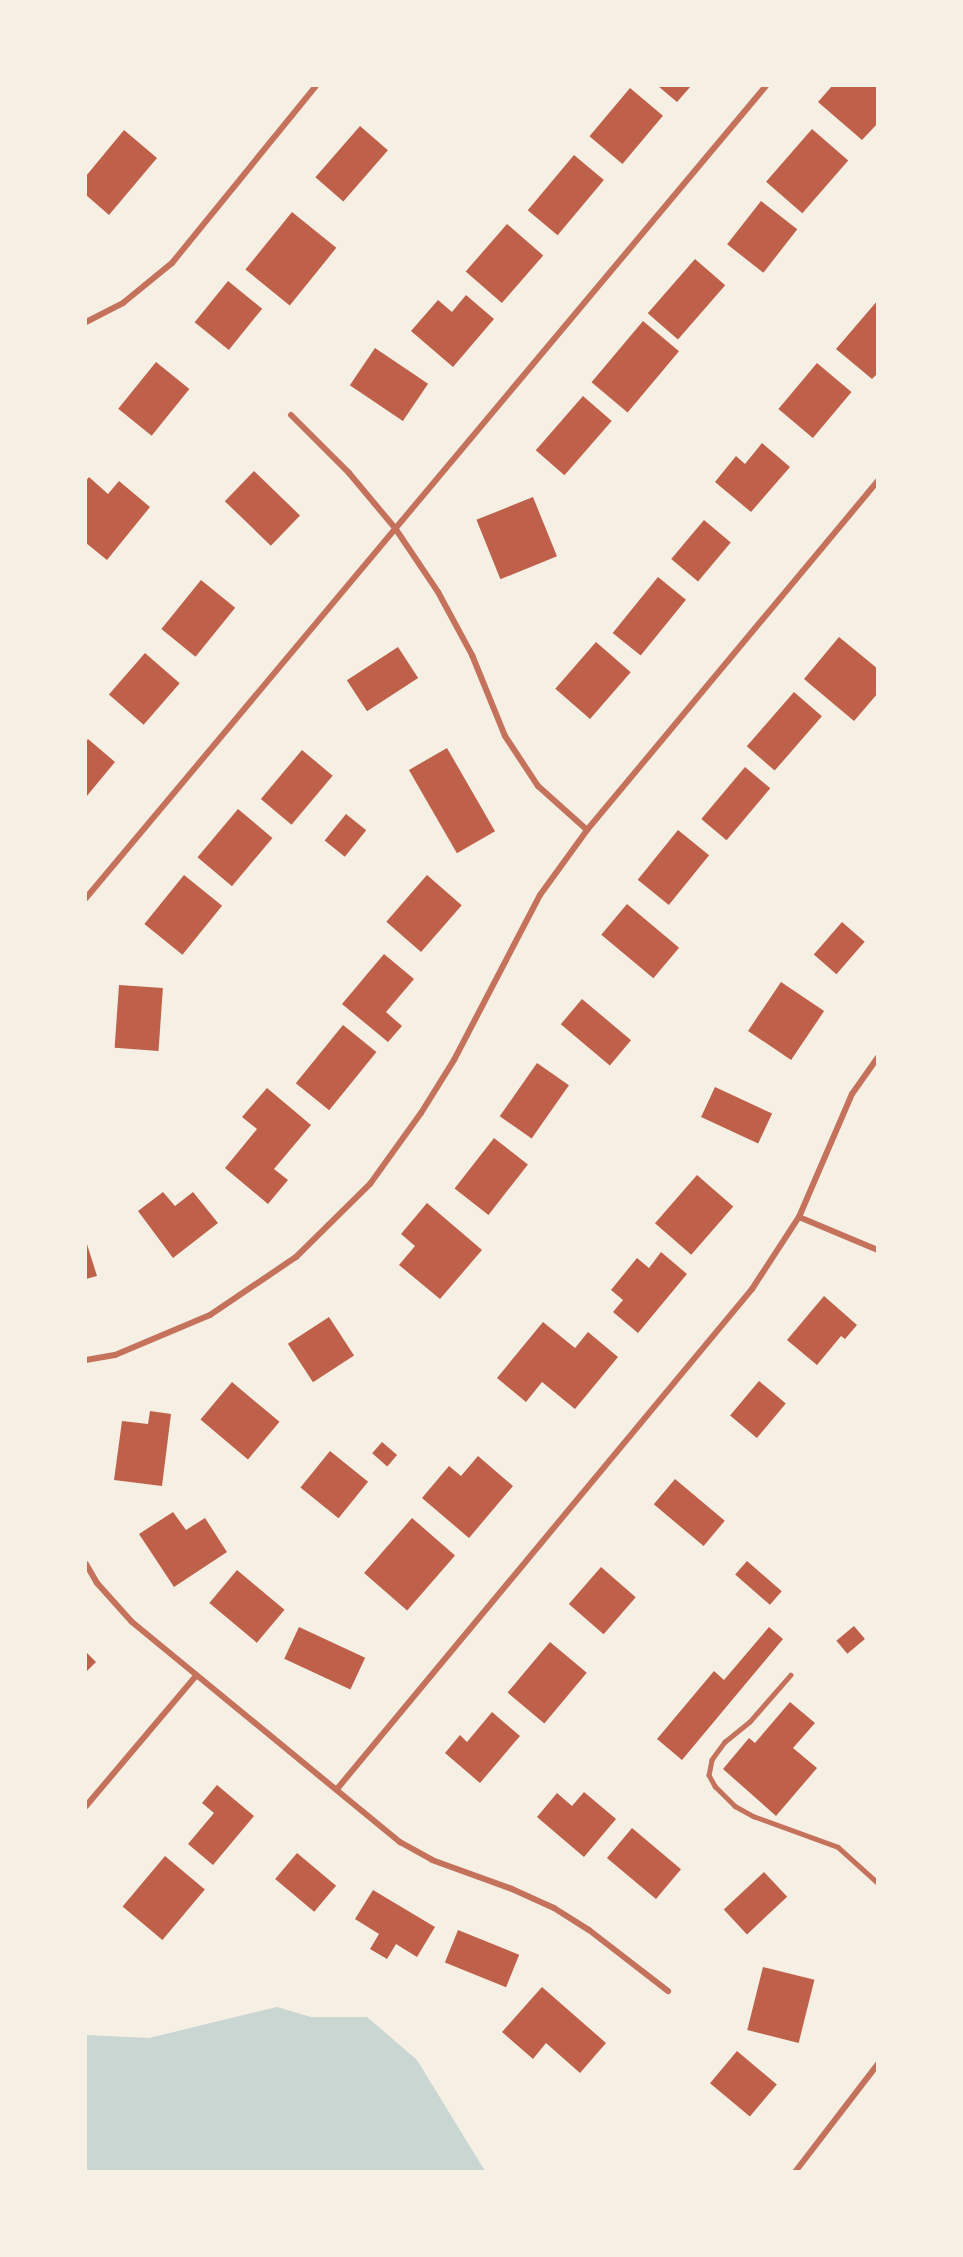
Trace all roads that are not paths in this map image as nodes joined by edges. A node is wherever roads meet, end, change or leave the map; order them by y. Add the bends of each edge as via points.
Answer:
1 (316, 86) edge
2 (766, 86) edge
3 (86, 322) edge
4 (291, 415) dead end
5 (878, 481) edge
6 (394, 528) junction
7 (587, 830) junction
8 (86, 898) edge
9 (878, 1057) edge
10 (800, 1217) junction
11 (878, 1250) edge
12 (86, 1360) edge
13 (86, 1563) edge
14 (791, 1675) dead end
15 (196, 1676) junction
16 (337, 1789) junction
17 (86, 1806) edge
18 (878, 1883) edge
19 (668, 1991) dead end
20 (878, 2064) edge
21 (795, 2172) edge

1 - 3 street via 172,263 123,303
2 - 6 street
4 - 6 street via 349,473
5 - 7 street
6 - 7 street via 438,592 472,655 505,736 538,786
6 - 8 street
7 - 12 street via 540,895 454,1060 421,1113 362,1192 296,1257 210,1315 115,1355
9 - 10 street via 852,1094
10 - 11 street
10 - 16 street via 752,1289
13 - 15 street via 97,1583 132,1622
14 - 18 lane via 750,1722 725,1742 712,1760 710,1775 715,1786 735,1806 838,1847
15 - 16 street
15 - 17 street
16 - 19 street via 400,1842 432,1860 554,1908
20 - 21 street

